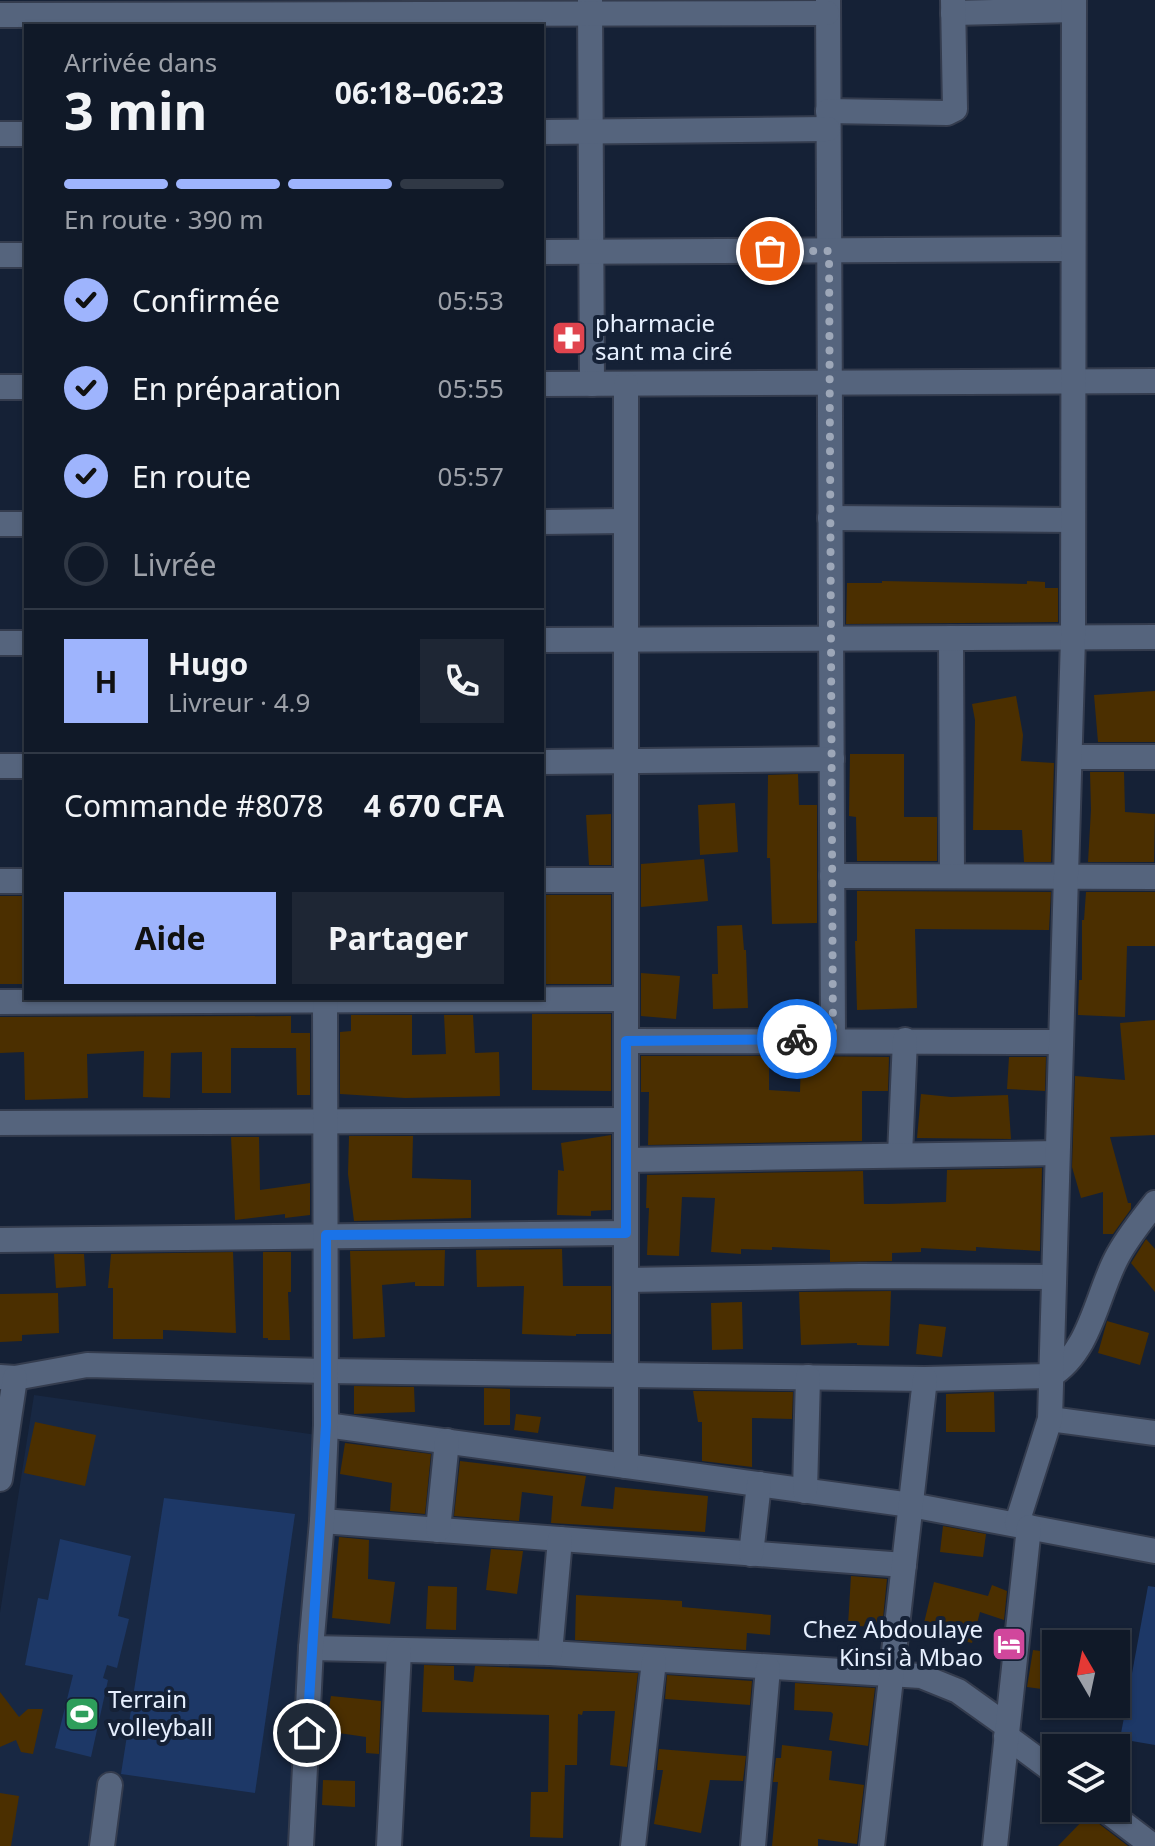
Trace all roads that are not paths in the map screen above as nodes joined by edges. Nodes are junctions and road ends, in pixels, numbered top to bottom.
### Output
1 (1074, 5) edge
2 (828, 6) edge
3 (256, 7) edge
4 (590, 7) edge
5 (953, 7) edge
6 (382, 13) edge
7 (145, 14) edge
8 (0, 15) edge
9 (828, 120) junction
10 (544, 132) edge
11 (591, 132) junction
12 (0, 134) edge
13 (24, 134) edge
14 (1073, 249) junction
15 (829, 251) junction
16 (544, 252) edge
17 (591, 252) junction
18 (0, 255) edge
19 (24, 255) edge
20 (1073, 381) junction
21 (1155, 381) edge
22 (830, 383) junction
23 (544, 384) edge
24 (592, 384) junction
25 (626, 384) junction
26 (0, 387) edge
27 (24, 387) edge
28 (830, 518) junction
29 (1073, 520) junction
30 (626, 521) junction
31 (544, 522) edge
32 (0, 524) edge
33 (24, 524) edge
34 (1155, 637) edge
35 (951, 638) junction
36 (1073, 638) junction
37 (831, 639) junction
38 (544, 640) edge
39 (626, 640) junction
40 (0, 643) edge
41 (24, 643) edge
42 (1070, 757) junction
43 (1155, 757) edge
44 (832, 759) junction
45 (626, 761) junction
46 (544, 762) edge
47 (0, 766) edge
48 (24, 766) edge
49 (832, 876) junction
50 (952, 876) junction
51 (1066, 876) junction
52 (1155, 877) edge
53 (544, 880) edge
54 (626, 880) junction
55 (0, 881) edge
56 (24, 881) edge
57 (544, 999) edge
58 (626, 999) junction
59 (217, 1000) edge
60 (326, 1000) edge
61 (0, 1002) edge
62 (833, 1039) junction
63 (905, 1040) junction
64 (626, 1041) junction
65 (1061, 1042) junction
66 (626, 1120) junction
67 (326, 1122) junction
68 (0, 1123) edge
69 (1057, 1153) junction
70 (900, 1155) junction
71 (626, 1160) junction
72 (1155, 1203) edge
73 (626, 1233) junction
74 (326, 1235) junction
75 (0, 1240) edge
76 (1053, 1277) junction
77 (626, 1280) junction
78 (326, 1371) junction
79 (626, 1376) junction
80 (1050, 1376) junction
81 (808, 1377) junction
82 (8, 1378) edge
83 (925, 1379) junction
84 (1050, 1419) junction
85 (326, 1425) junction
86 (1155, 1433) edge
87 (447, 1441) junction
88 (626, 1466) junction
89 (0, 1479) edge
90 (759, 1484) junction
91 (805, 1491) junction
92 (911, 1505) junction
93 (322, 1521) junction
94 (1023, 1525) junction
95 (438, 1530) junction
96 (560, 1539) junction
97 (1155, 1551) edge
98 (751, 1554) junction
99 (904, 1565) junction
100 (311, 1648) junction
101 (399, 1651) junction
102 (550, 1653) junction
103 (654, 1661) junction
104 (768, 1668) junction
105 (891, 1674) junction
106 (1007, 1731) junction
107 (1042, 1761) edge
108 (110, 1785) dead end
109 (1121, 1822) edge
110 (102, 1846) edge
111 (301, 1846) edge
112 (389, 1846) edge
113 (633, 1846) edge
114 (753, 1846) edge
115 (872, 1846) edge
116 (995, 1846) edge
117 (1153, 1846) edge

1 - 5 street
1 - 14 street
2 - 4 street
2 - 9 street
3 - 6 street
3 - 7 street
4 - 6 street
4 - 11 street
5 - 9 street
7 - 8 street
9 - 11 street
9 - 15 street
10 - 11 street
11 - 17 street
12 - 13 street
14 - 15 street
14 - 20 street
15 - 17 street
15 - 22 street
16 - 17 street
17 - 24 street
18 - 19 street
20 - 21 street
20 - 22 street
20 - 29 street
22 - 25 street
22 - 28 street
23 - 24 street
24 - 25 street
25 - 30 street
26 - 27 street
28 - 29 street
28 - 37 street
29 - 36 street
30 - 31 street
30 - 39 street
32 - 33 street
34 - 36 street
35 - 36 street
35 - 37 street
35 - 50 street
36 - 42 street
37 - 39 street
37 - 44 street
38 - 39 street
39 - 45 street
40 - 41 street
42 - 43 street
42 - 51 street
44 - 45 street
44 - 49 street
45 - 46 street
45 - 54 street
47 - 48 street
49 - 50 street
49 - 62 street
50 - 51 street
51 - 52 street
51 - 65 street
53 - 54 street
54 - 58 street
55 - 56 street
57 - 58 street
58 - 64 street
59 - 61 street
60 - 67 street
62 - 63 street
62 - 64 street
63 - 65 street
63 - 70 street
64 - 66 street
65 - 69 street
66 - 67 street
66 - 71 street
67 - 68 street
67 - 74 street
69 - 70 street
69 - 76 street
70 - 71 street
71 - 73 street
72 - 80 street
73 - 74 street
73 - 77 street
74 - 75 street
74 - 78 street
76 - 77 street
76 - 80 street
77 - 79 street
78 - 79 street
78 - 82 street
78 - 85 street
79 - 81 street
79 - 88 street
80 - 83 street
80 - 84 street
81 - 83 street
81 - 91 street
82 - 89 street
83 - 92 street
84 - 86 street
84 - 94 street
85 - 87 street
85 - 93 street
87 - 88 street
87 - 95 street
88 - 90 street
90 - 91 street
90 - 98 street
91 - 92 street
92 - 94 street
92 - 99 street
93 - 95 street
93 - 100 street
94 - 97 street
94 - 106 street
95 - 96 street
96 - 98 street
96 - 102 street
98 - 99 street
99 - 105 street
100 - 101 street
100 - 111 street
101 - 102 street
101 - 112 street
102 - 103 street
103 - 104 street
103 - 113 street
104 - 105 street
104 - 114 street
105 - 106 street
105 - 115 street
106 - 107 street
106 - 116 street
108 - 110 street
109 - 117 street

